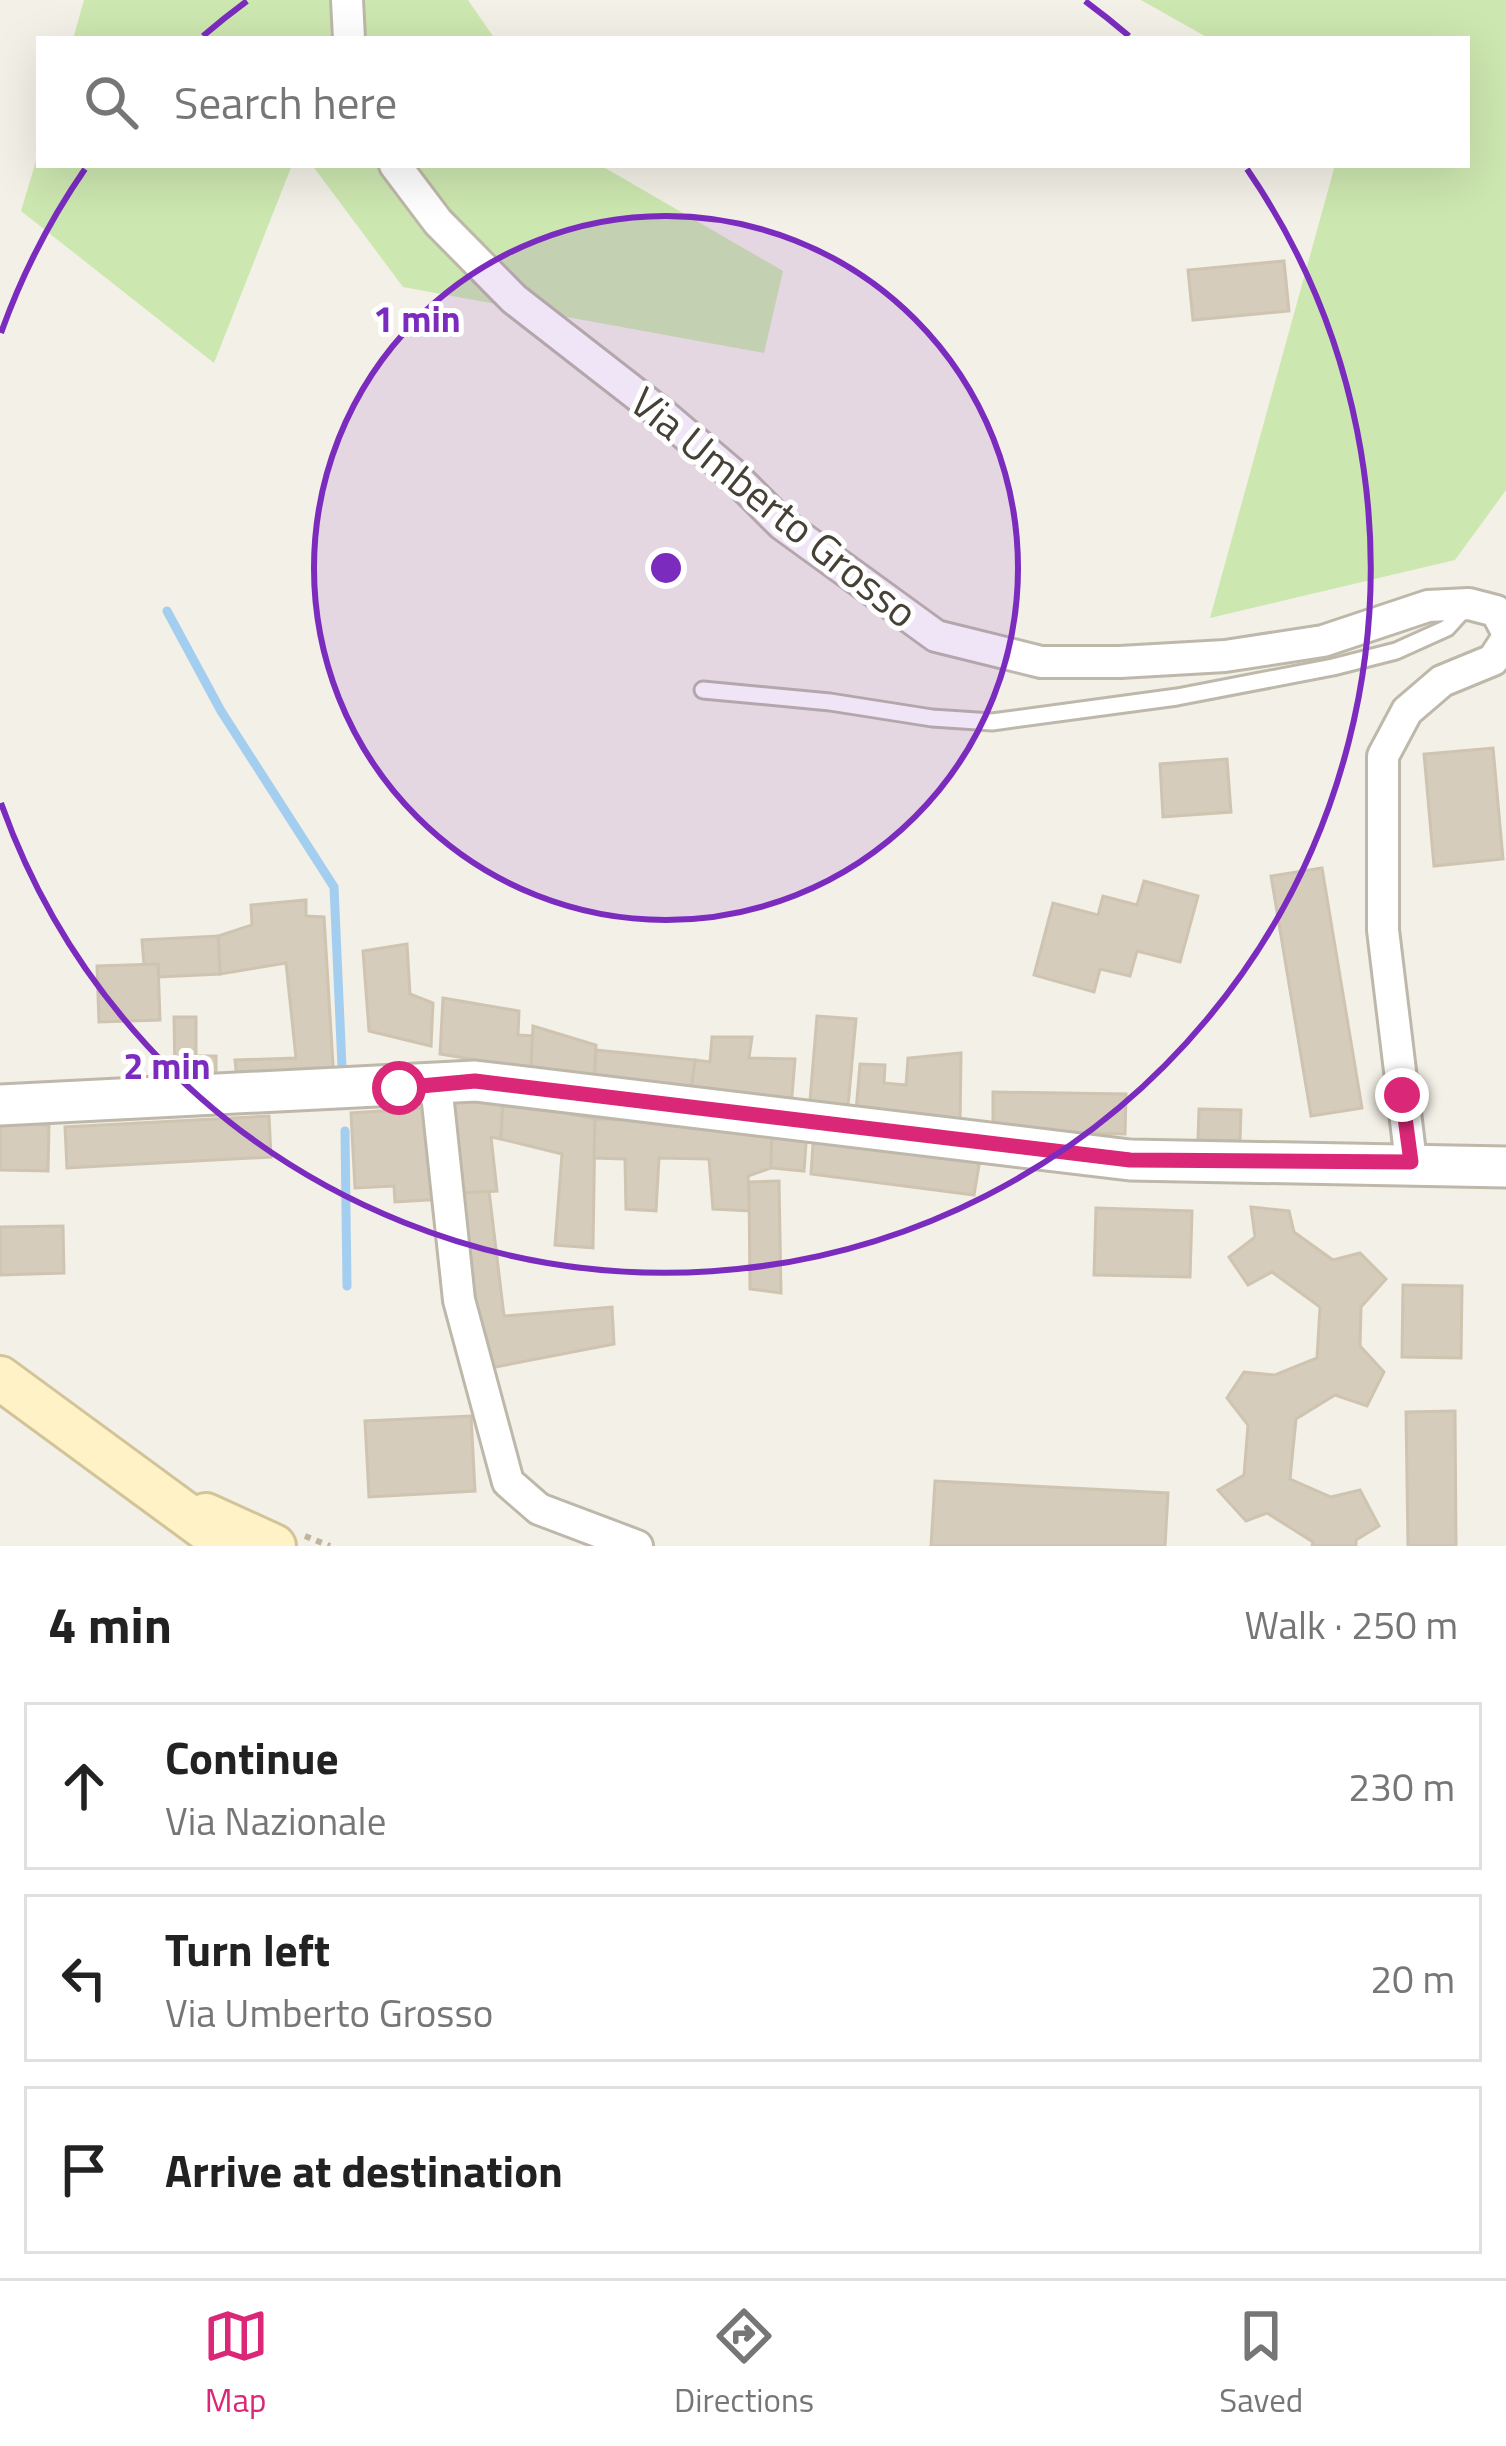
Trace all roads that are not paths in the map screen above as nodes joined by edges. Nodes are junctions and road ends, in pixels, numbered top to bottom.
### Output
1 (346, 0) edge
2 (349, 36) edge
3 (397, 168) edge
4 (1468, 604) junction
5 (1506, 630) edge
6 (1506, 640) edge
7 (703, 690) dead end
8 (436, 1084) junction
9 (0, 1105) edge
10 (1411, 1162) junction
11 (1506, 1167) edge
12 (0, 1378) edge
13 (161, 1494) junction
14 (224, 1544) edge
15 (274, 1546) edge
16 (637, 1546) edge

1 - 2 street
3 - 4 street, Via Umberto Grosso
4 - 5 street
4 - 7 lane
6 - 10 street
8 - 9 street
8 - 10 street
8 - 16 street
10 - 11 street
12 - 13 main road
13 - 14 main road
13 - 15 main road

